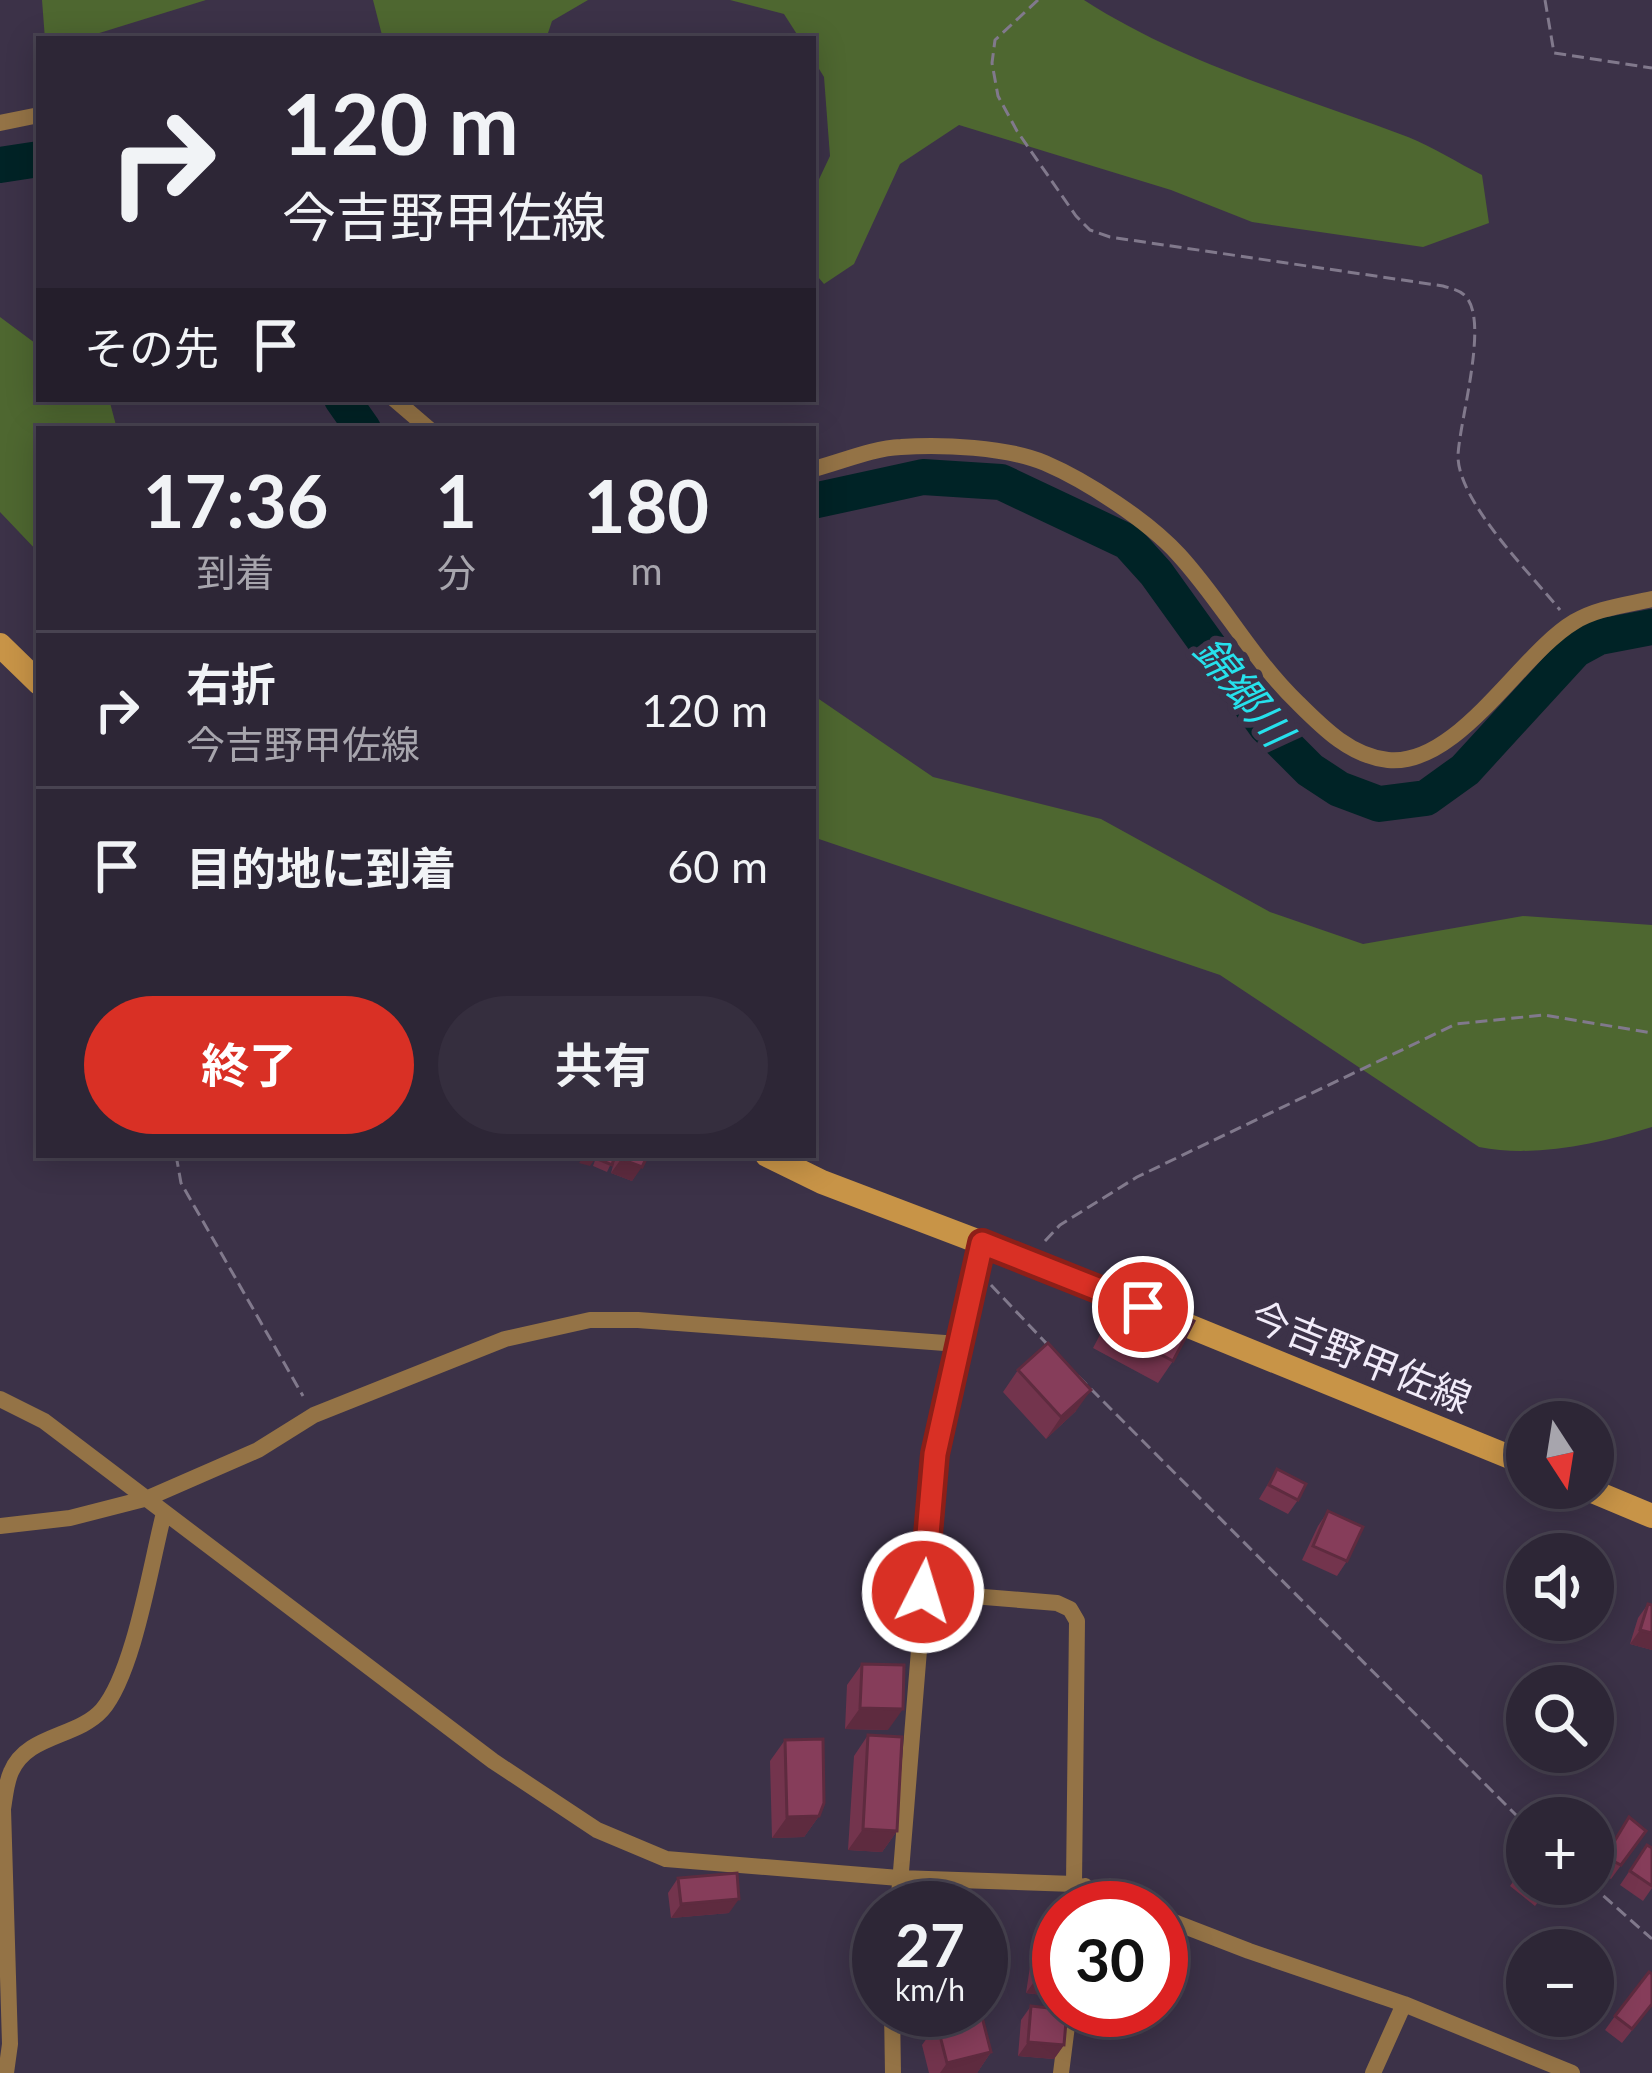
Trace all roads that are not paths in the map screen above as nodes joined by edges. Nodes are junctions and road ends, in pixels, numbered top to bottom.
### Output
1 (36, 116) edge
2 (0, 123) edge
3 (398, 402) edge
4 (426, 426) edge
5 (816, 469) edge
6 (1652, 599) edge
7 (0, 645) edge
8 (36, 680) edge
9 (773, 1158) edge
10 (982, 1243) junction
11 (958, 1344) junction
12 (0, 1399) edge
13 (1506, 1455) edge
14 (148, 1498) junction
15 (1614, 1500) edge
16 (164, 1513) junction
17 (1652, 1516) edge
18 (0, 1526) edge
19 (923, 1592) junction
20 (899, 1878) junction
21 (899, 1881) edge
22 (1079, 1881) edge
23 (1032, 1883) edge
24 (1188, 1927) edge
25 (1404, 2004) junction
26 (892, 2037) edge
27 (1066, 2037) edge
28 (6, 2073) edge
29 (893, 2073) edge
30 (1061, 2073) edge
31 (1373, 2073) edge
32 (1572, 2073) edge

1 - 2 street
3 - 4 street
5 - 6 street
7 - 8 main road
9 - 10 main road, 今吉野甲佐線
10 - 11 street
10 - 13 main road, 今吉野甲佐線
11 - 14 street
11 - 19 street
12 - 14 street
14 - 16 street
14 - 18 street
15 - 17 main road
16 - 20 street
16 - 28 street
19 - 20 street
19 - 22 street
20 - 21 street
20 - 23 street
24 - 25 street
25 - 31 street
25 - 32 street
26 - 29 street
27 - 30 street

